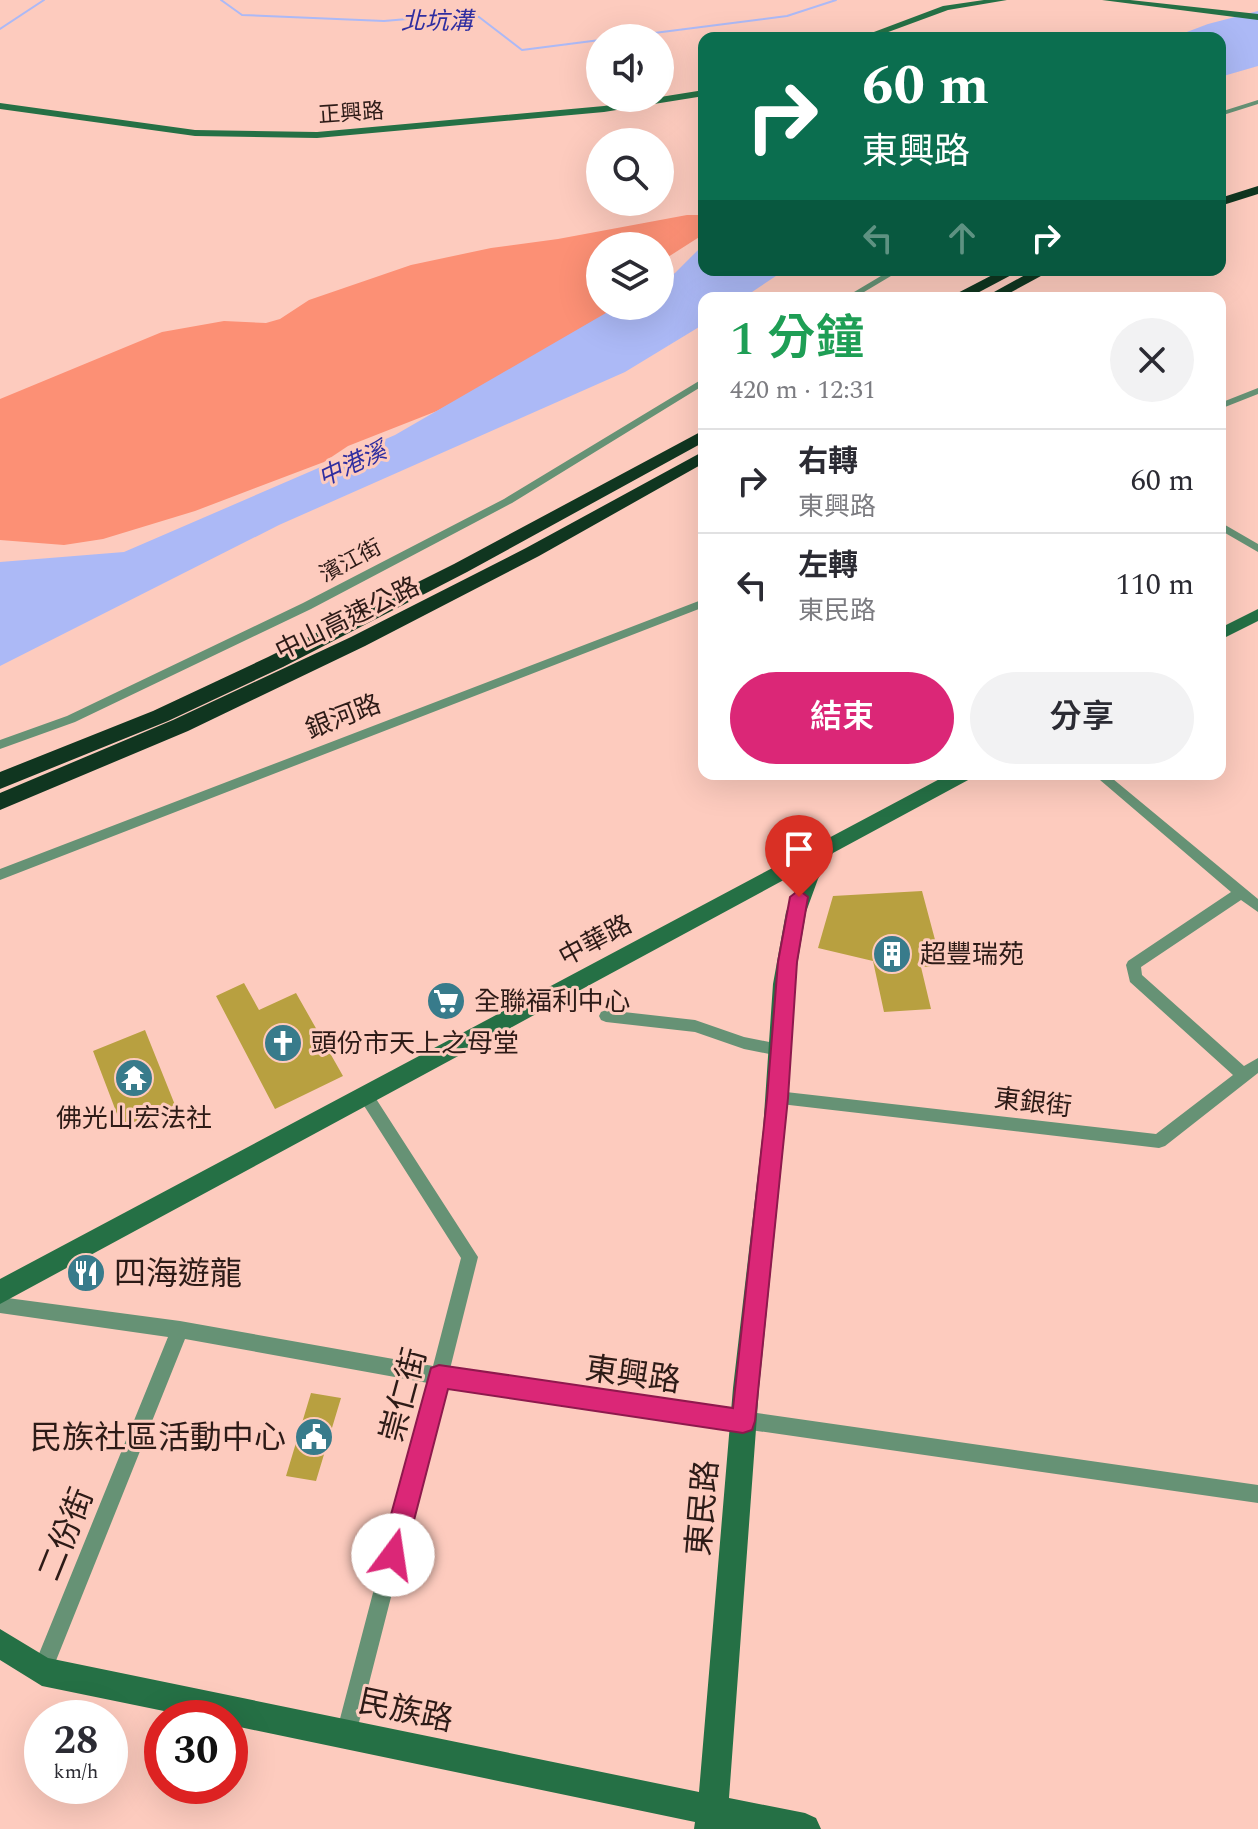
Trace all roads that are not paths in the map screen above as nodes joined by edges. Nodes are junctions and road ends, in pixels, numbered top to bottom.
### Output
1 (967, 0) edge
2 (1003, 0) edge
3 (1106, 0) edge
4 (1140, 0) edge
5 (986, 1) edge
6 (1258, 15) edge
7 (868, 32) edge
8 (871, 32) edge
9 (698, 91) edge
10 (698, 91) edge
11 (674, 94) edge
12 (1258, 102) edge
13 (0, 104) edge
14 (586, 104) edge
15 (1226, 112) edge
16 (1258, 179) edge
17 (1226, 189) edge
18 (1258, 190) edge
19 (1226, 200) edge
20 (886, 276) edge
21 (1002, 276) edge
22 (1033, 276) edge
23 (858, 292) edge
24 (968, 292) edge
25 (1000, 292) edge
26 (698, 385) edge
27 (1258, 391) edge
28 (1226, 404) edge
29 (698, 438) edge
30 (698, 459) edge
31 (1226, 529) edge
32 (1258, 549) edge
33 (698, 605) edge
34 (1258, 614) edge
35 (1226, 632) edge
36 (0, 745) edge
37 (953, 780) edge
38 (1106, 780) edge
39 (0, 781) edge
40 (0, 802) edge
41 (828, 845) junction
42 (0, 875) edge
43 (1241, 893) junction
44 (1258, 907) edge
45 (606, 1016) dead end
46 (779, 1050) junction
47 (1258, 1064) edge
48 (1244, 1075) junction
49 (366, 1096) junction
50 (777, 1098) junction
51 (0, 1292) edge
52 (0, 1305) edge
53 (180, 1330) junction
54 (439, 1376) junction
55 (743, 1421) junction
56 (1258, 1494) edge
57 (0, 1643) edge
58 (42, 1671) junction
59 (346, 1734) junction
60 (711, 1820) edge
61 (805, 1829) edge

1 - 7 main road
2 - 5 main road
3 - 6 main road
4 - 6 main road
5 - 8 main road
9 - 11 main road, 正興路
10 - 13 main road, 正興路
12 - 15 street
13 - 14 main road, 正興路
16 - 17 highway
18 - 19 highway
20 - 23 street
21 - 24 highway
22 - 25 highway
26 - 36 street, 濱江街
27 - 28 street
29 - 39 highway, 中山高速公路
30 - 40 highway, 中山高速公路
31 - 32 street
33 - 42 street, 銀河路
34 - 35 main road
37 - 41 main road, 中華路
38 - 43 street
41 - 46 main road, 東民路
41 - 49 main road, 中華路
43 - 44 street
43 - 48 street
45 - 46 street
46 - 50 main road, 東民路
47 - 48 street, 東銀街
48 - 50 street, 東銀街
49 - 51 main road, 中華路
49 - 54 street, 崇仁街
50 - 55 main road, 東民路
52 - 53 street, 東興路
53 - 54 street, 東興路
53 - 58 street, 二份街
54 - 55 street, 東興路
54 - 59 street, 崇仁街
55 - 56 street, 東興路
55 - 60 main road, 東民路
57 - 58 main road, 民族路
58 - 59 main road, 民族路
59 - 60 main road, 民族路
60 - 61 main road, 民族路

